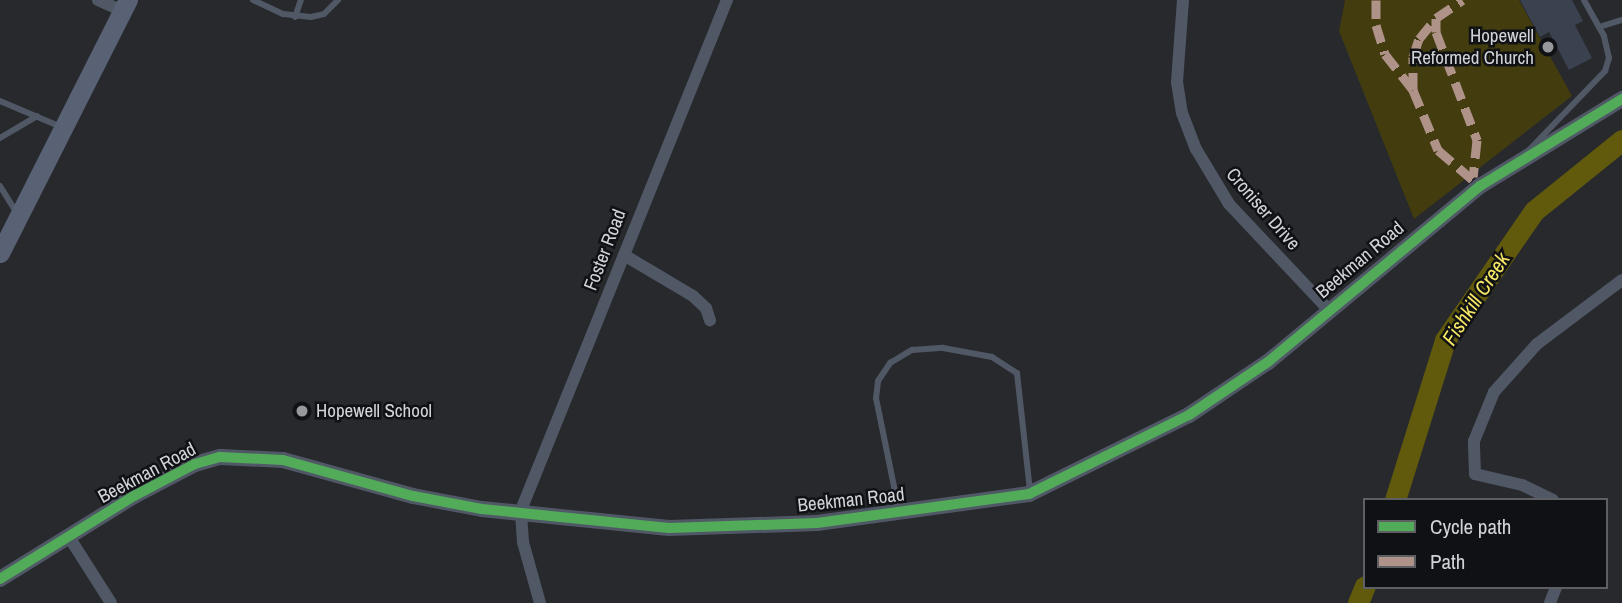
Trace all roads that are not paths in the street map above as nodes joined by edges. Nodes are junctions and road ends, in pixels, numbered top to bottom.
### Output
1 (98, 0) edge
2 (253, 0) edge
3 (301, 0) edge
4 (338, 0) edge
5 (727, 0) edge
6 (1183, 0) edge
7 (1584, 0) edge
8 (126, 5) edge
9 (295, 17) junction
10 (1622, 20) edge
11 (1599, 27) junction
12 (1622, 99) edge
13 (0, 101) edge
14 (37, 116) junction
15 (64, 128) junction
16 (0, 138) edge
17 (1520, 163) junction
18 (0, 186) edge
19 (19, 217) junction
20 (0, 253) edge
21 (624, 255) junction
22 (1622, 280) edge
23 (1328, 309) junction
24 (710, 320) dead end
25 (1031, 493) junction
26 (1549, 498) edge
27 (900, 513) junction
28 (521, 515) junction
29 (69, 537) junction
30 (0, 579) edge
31 (111, 603) edge
32 (540, 603) edge

1 - 8 street
2 - 9 lane
3 - 9 lane
4 - 9 lane
5 - 21 street, Foster Road
6 - 23 street, Croniser Drive
7 - 11 lane
8 - 15 main road
10 - 11 lane
11 - 17 lane
12 - 17 street, Beekman Road
13 - 14 lane
14 - 15 lane
14 - 16 lane
15 - 19 main road
17 - 23 street, Beekman Road
18 - 19 lane
19 - 20 main road
21 - 24 street
21 - 28 street, Foster Road
22 - 26 street
23 - 25 street, Beekman Road
25 - 27 street, Beekman Road
25 - 27 lane
27 - 28 street, Beekman Road
28 - 29 street, Beekman Road
28 - 32 street
29 - 30 street, Beekman Road
29 - 31 street

